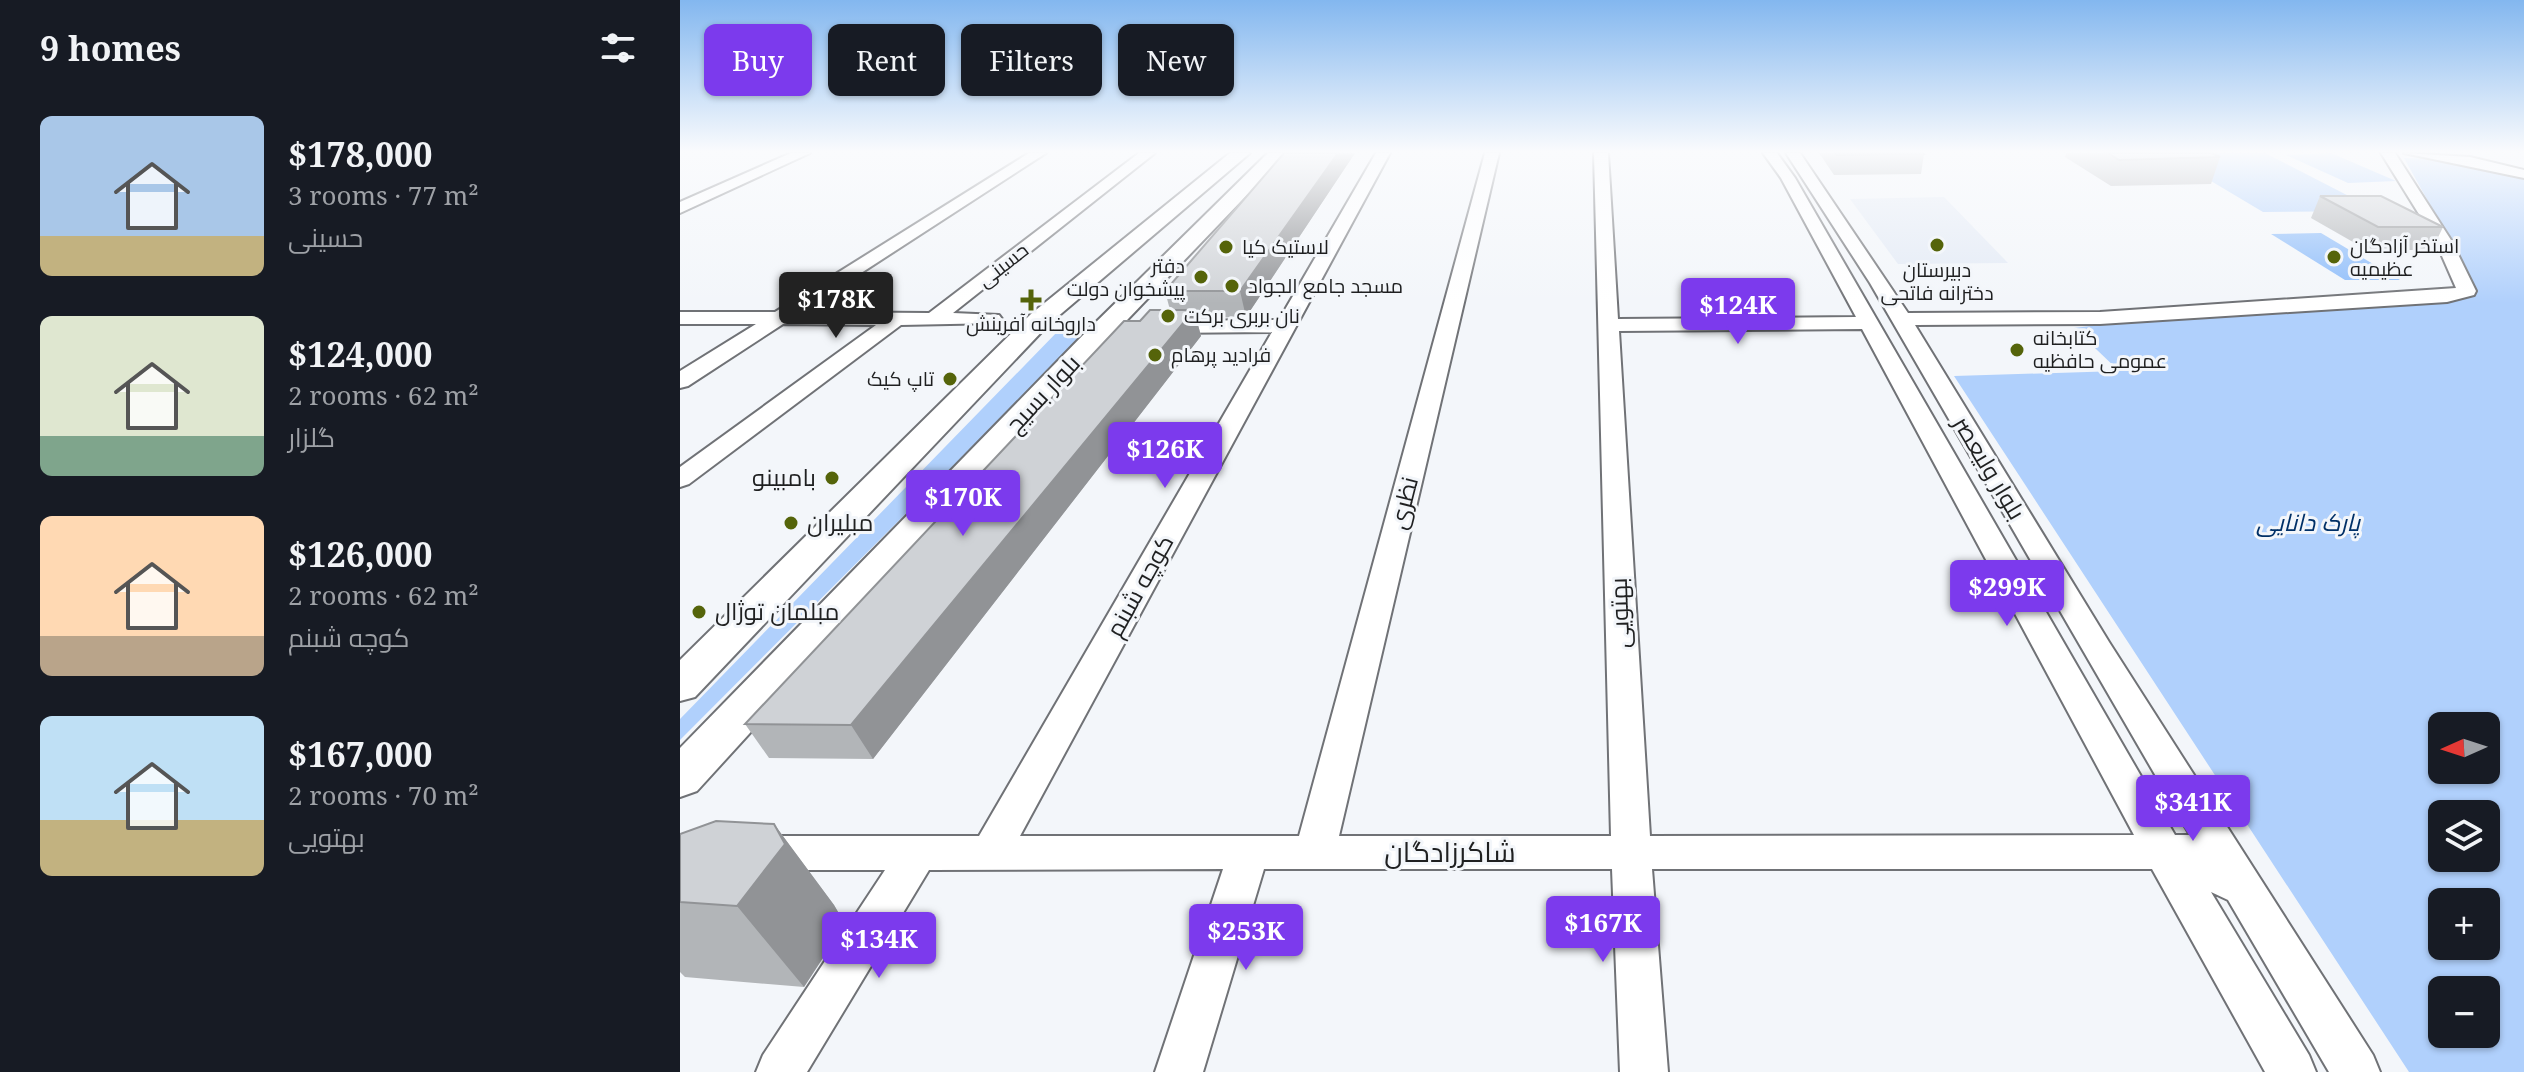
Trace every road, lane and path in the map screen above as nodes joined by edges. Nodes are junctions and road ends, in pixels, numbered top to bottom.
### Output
1 (960, 203) edge
2 (1083, 203) edge
3 (1180, 203) edge
4 (1230, 203) edge
5 (1355, 203) edge
6 (1479, 203) edge
7 (1603, 203) edge
8 (1814, 203) edge
9 (1815, 203) edge
10 (2420, 203) edge
11 (1817, 207) junction
12 (1151, 284) junction
13 (1079, 286) junction
14 (680, 318) edge
15 (779, 318) junction
16 (896, 319) junction
17 (933, 319) junction
18 (992, 319) dead end
19 (1899, 319) junction
20 (1869, 323) junction
21 (1608, 325) junction
22 (1286, 326) junction
23 (1142, 327) edge
24 (1096, 337) junction
25 (1020, 339) junction
26 (680, 381) edge
27 (680, 479) edge
28 (680, 686) edge
29 (680, 778) edge
30 (2198, 816) junction
31 (2155, 837) junction
32 (919, 851) junction
33 (991, 851) junction
34 (1249, 852) junction
35 (1315, 852) junction
36 (2220, 852) junction
37 (680, 853) edge
38 (1631, 853) junction
39 (2242, 887) junction
40 (2190, 894) junction
41 (780, 1072) edge
42 (1179, 1072) edge
43 (1644, 1072) edge
44 (2292, 1072) edge
45 (2356, 1072) edge

1 - 15 street
2 - 17 street, حسینی
3 - 13 main road
4 - 12 main road, بلوار بسیج
5 - 22 street, کوچه شبنم
6 - 35 street, نظری
7 - 21 street, بهتویی
8 - 11 street, بلوار ولیعصر
9 - 11 street, بلوار ولیعصر
10 - 19 street
11 - 19 street, بلوار ولیعصر
11 - 20 street, بلوار ولیعصر
12 - 13 main road
12 - 24 main road, بلوار بسیج
13 - 25 main road
14 - 15 street
15 - 16 street
15 - 26 street
16 - 17 street
16 - 27 street
17 - 18 street
19 - 30 street, بلوار ولیعصر
20 - 21 street
20 - 31 street, بلوار ولیعصر
21 - 38 street, بهتویی
22 - 23 street
22 - 33 street, کوچه شبنم
24 - 25 main road
24 - 29 main road, بلوار بسیج
25 - 28 main road
30 - 31 street
30 - 36 street, بلوار ولیعصر
31 - 36 street, شاکرزادگان
31 - 38 street, شاکرزادگان
31 - 40 street, بلوار ولیعصر
32 - 33 street, شاکرزادگان
32 - 37 street, شاکرزادگان
32 - 41 street
33 - 34 street, شاکرزادگان
34 - 35 street, شاکرزادگان
34 - 42 street
35 - 38 street, شاکرزادگان
36 - 39 street, بلوار ولیعصر
38 - 43 street, بهتویی
39 - 40 street
39 - 45 street, بلوار ولیعصر
40 - 44 street, بلوار ولیعصر

